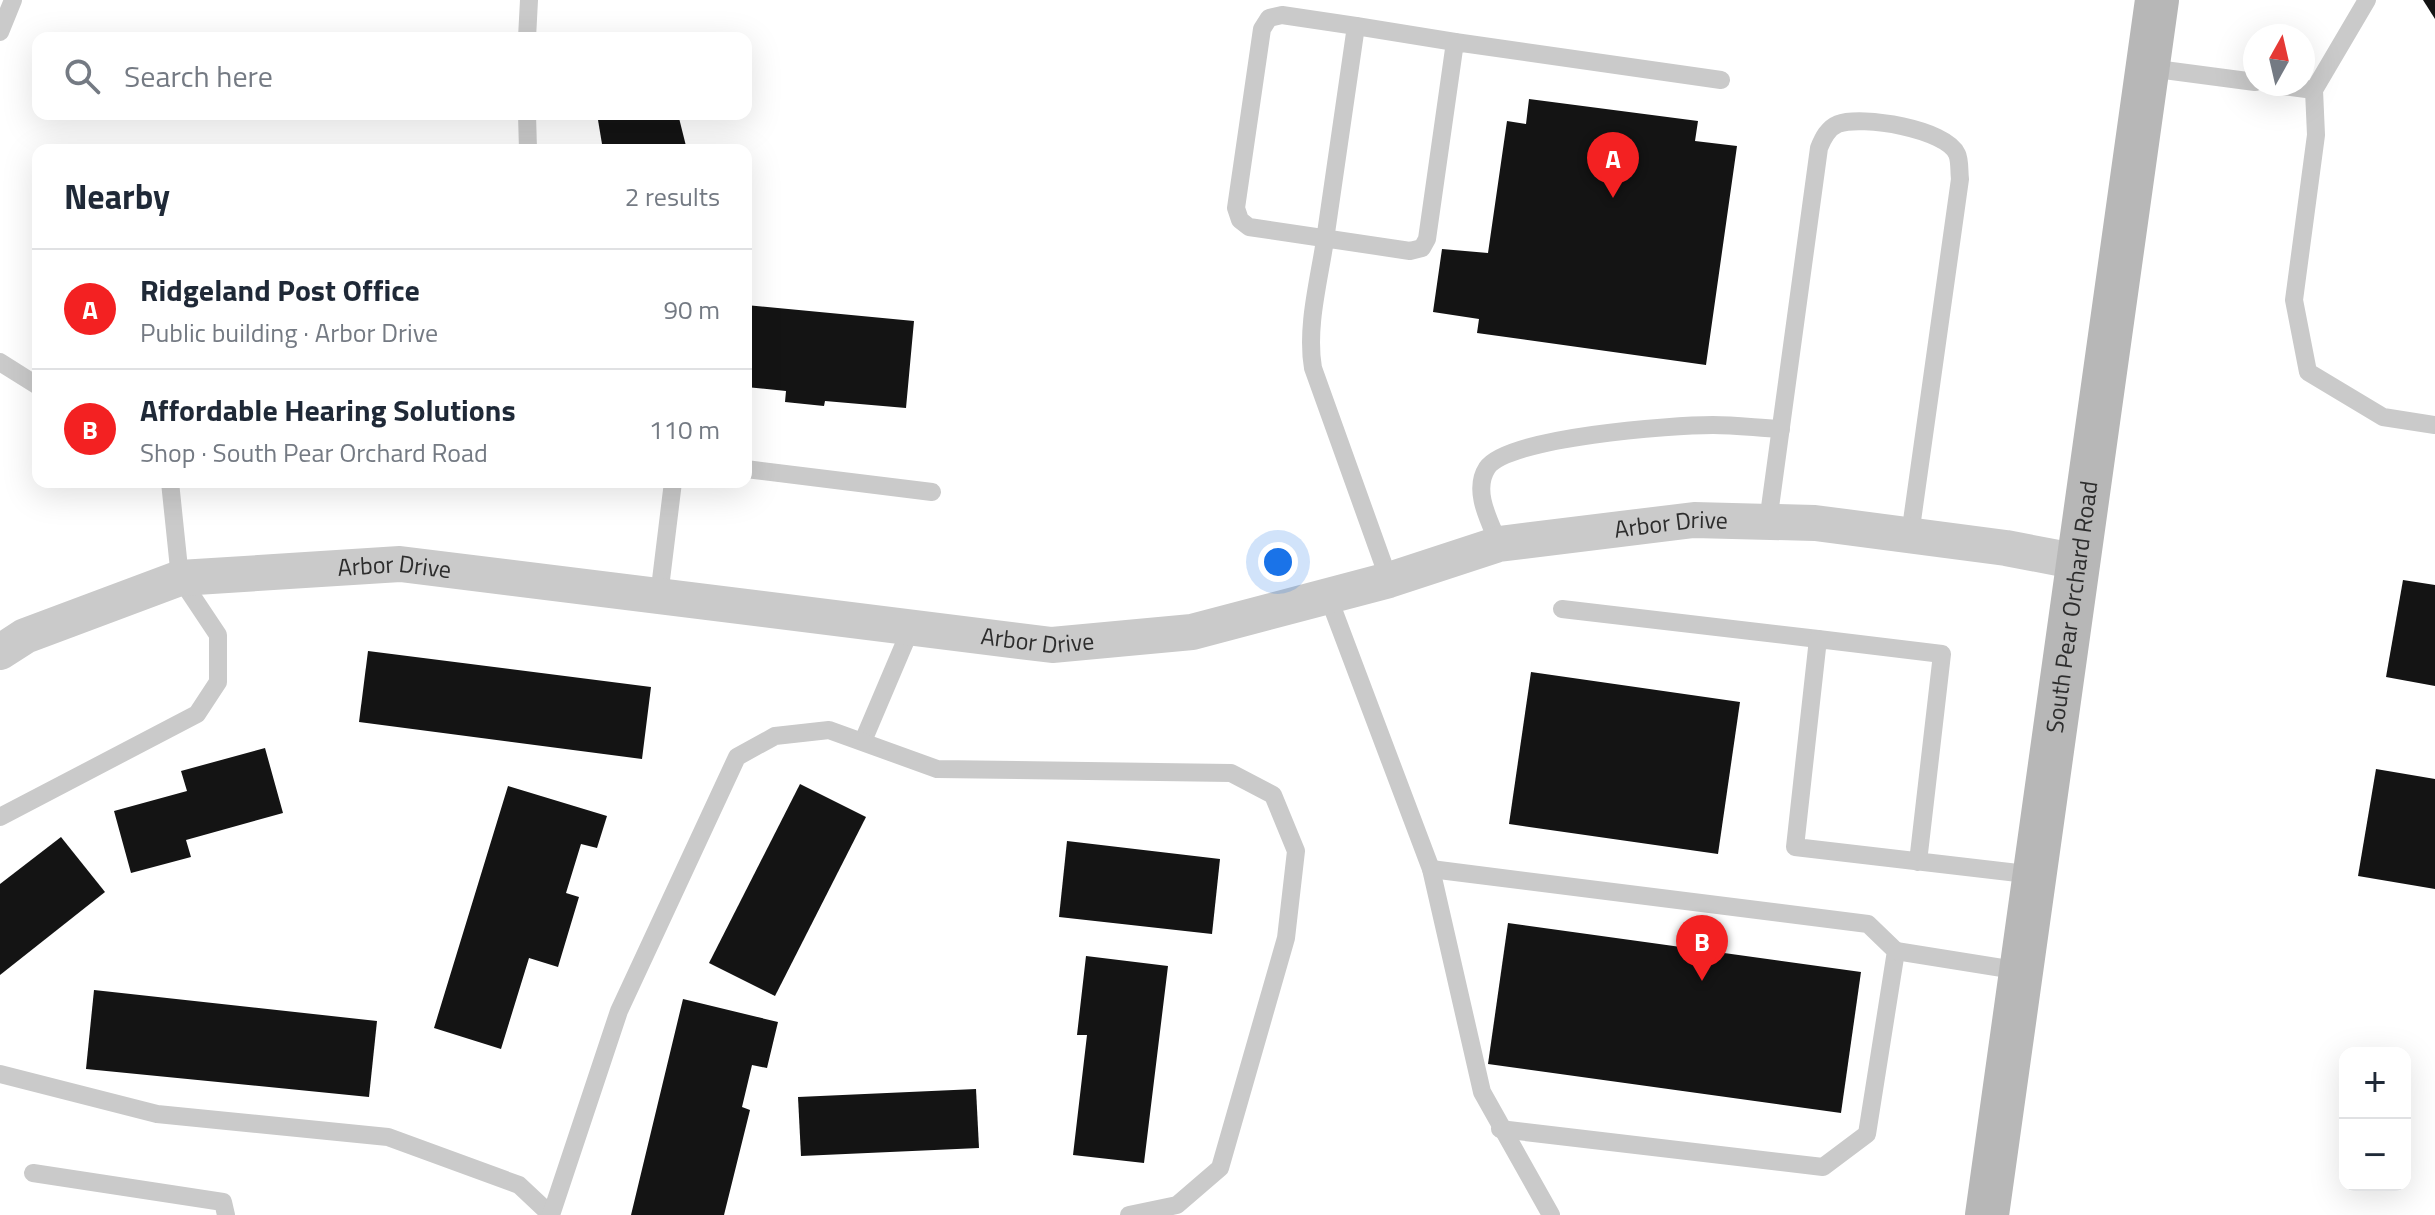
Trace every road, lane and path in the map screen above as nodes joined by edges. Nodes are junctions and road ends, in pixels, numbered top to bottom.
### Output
1 (13, 0) edge
2 (529, 0) edge
3 (2157, 0) edge
4 (2367, 0) edge
5 (1356, 26) junction
6 (0, 32) edge
7 (527, 32) edge
8 (1455, 42) junction
9 (2149, 68) junction
10 (1721, 80) dead end
11 (2243, 80) edge
12 (2315, 88) edge
13 (2314, 96) edge
14 (527, 120) edge
15 (528, 144) edge
16 (1325, 238) junction
17 (0, 362) edge
18 (32, 382) edge
19 (2435, 425) edge
20 (1781, 429) junction
21 (752, 470) edge
22 (171, 488) edge
23 (672, 488) edge
24 (932, 492) dead end
25 (1768, 522) junction
26 (1910, 535) junction
27 (1499, 544) junction
28 (2079, 562) junction
29 (180, 578) junction
30 (1389, 580) junction
31 (659, 596) junction
32 (1328, 596) junction
33 (1562, 609) dead end
34 (911, 628) junction
35 (1818, 639) junction
36 (0, 652) edge
37 (863, 741) junction
38 (0, 817) edge
39 (1918, 862) junction
40 (1431, 869) junction
41 (2035, 875) junction
42 (1896, 951) junction
43 (2021, 971) junction
44 (0, 1074) edge
45 (1500, 1129) junction
46 (33, 1173) dead end
47 (226, 1215) edge
48 (1129, 1215) edge
49 (1551, 1215) edge
50 (1987, 1215) edge

1 - 6 lane
2 - 7 lane
3 - 9 street, South Pear Orchard Road
4 - 12 lane
5 - 8 lane
5 - 16 lane
5 - 16 lane
8 - 10 lane
8 - 16 lane
9 - 11 lane
9 - 28 street, South Pear Orchard Road
13 - 19 lane
14 - 15 lane
16 - 30 lane
17 - 18 lane
20 - 25 lane
20 - 26 lane
20 - 27 lane
21 - 24 lane
22 - 29 lane
23 - 31 lane
25 - 26 street, Arbor Drive
25 - 27 street, Arbor Drive
26 - 28 street, Arbor Drive
27 - 30 street, Arbor Drive
28 - 41 street, South Pear Orchard Road
29 - 31 street, Arbor Drive
29 - 36 street, Arbor Drive
29 - 38 lane
30 - 32 street, Arbor Drive
31 - 34 street, Arbor Drive
32 - 34 street, Arbor Drive
32 - 40 lane
33 - 35 lane
34 - 37 lane
35 - 39 lane
35 - 39 lane
37 - 44 lane
37 - 48 lane
39 - 41 lane
40 - 42 lane
40 - 45 lane
41 - 43 street, South Pear Orchard Road
42 - 43 lane
42 - 45 lane
43 - 50 street, South Pear Orchard Road
45 - 49 lane
46 - 47 lane

